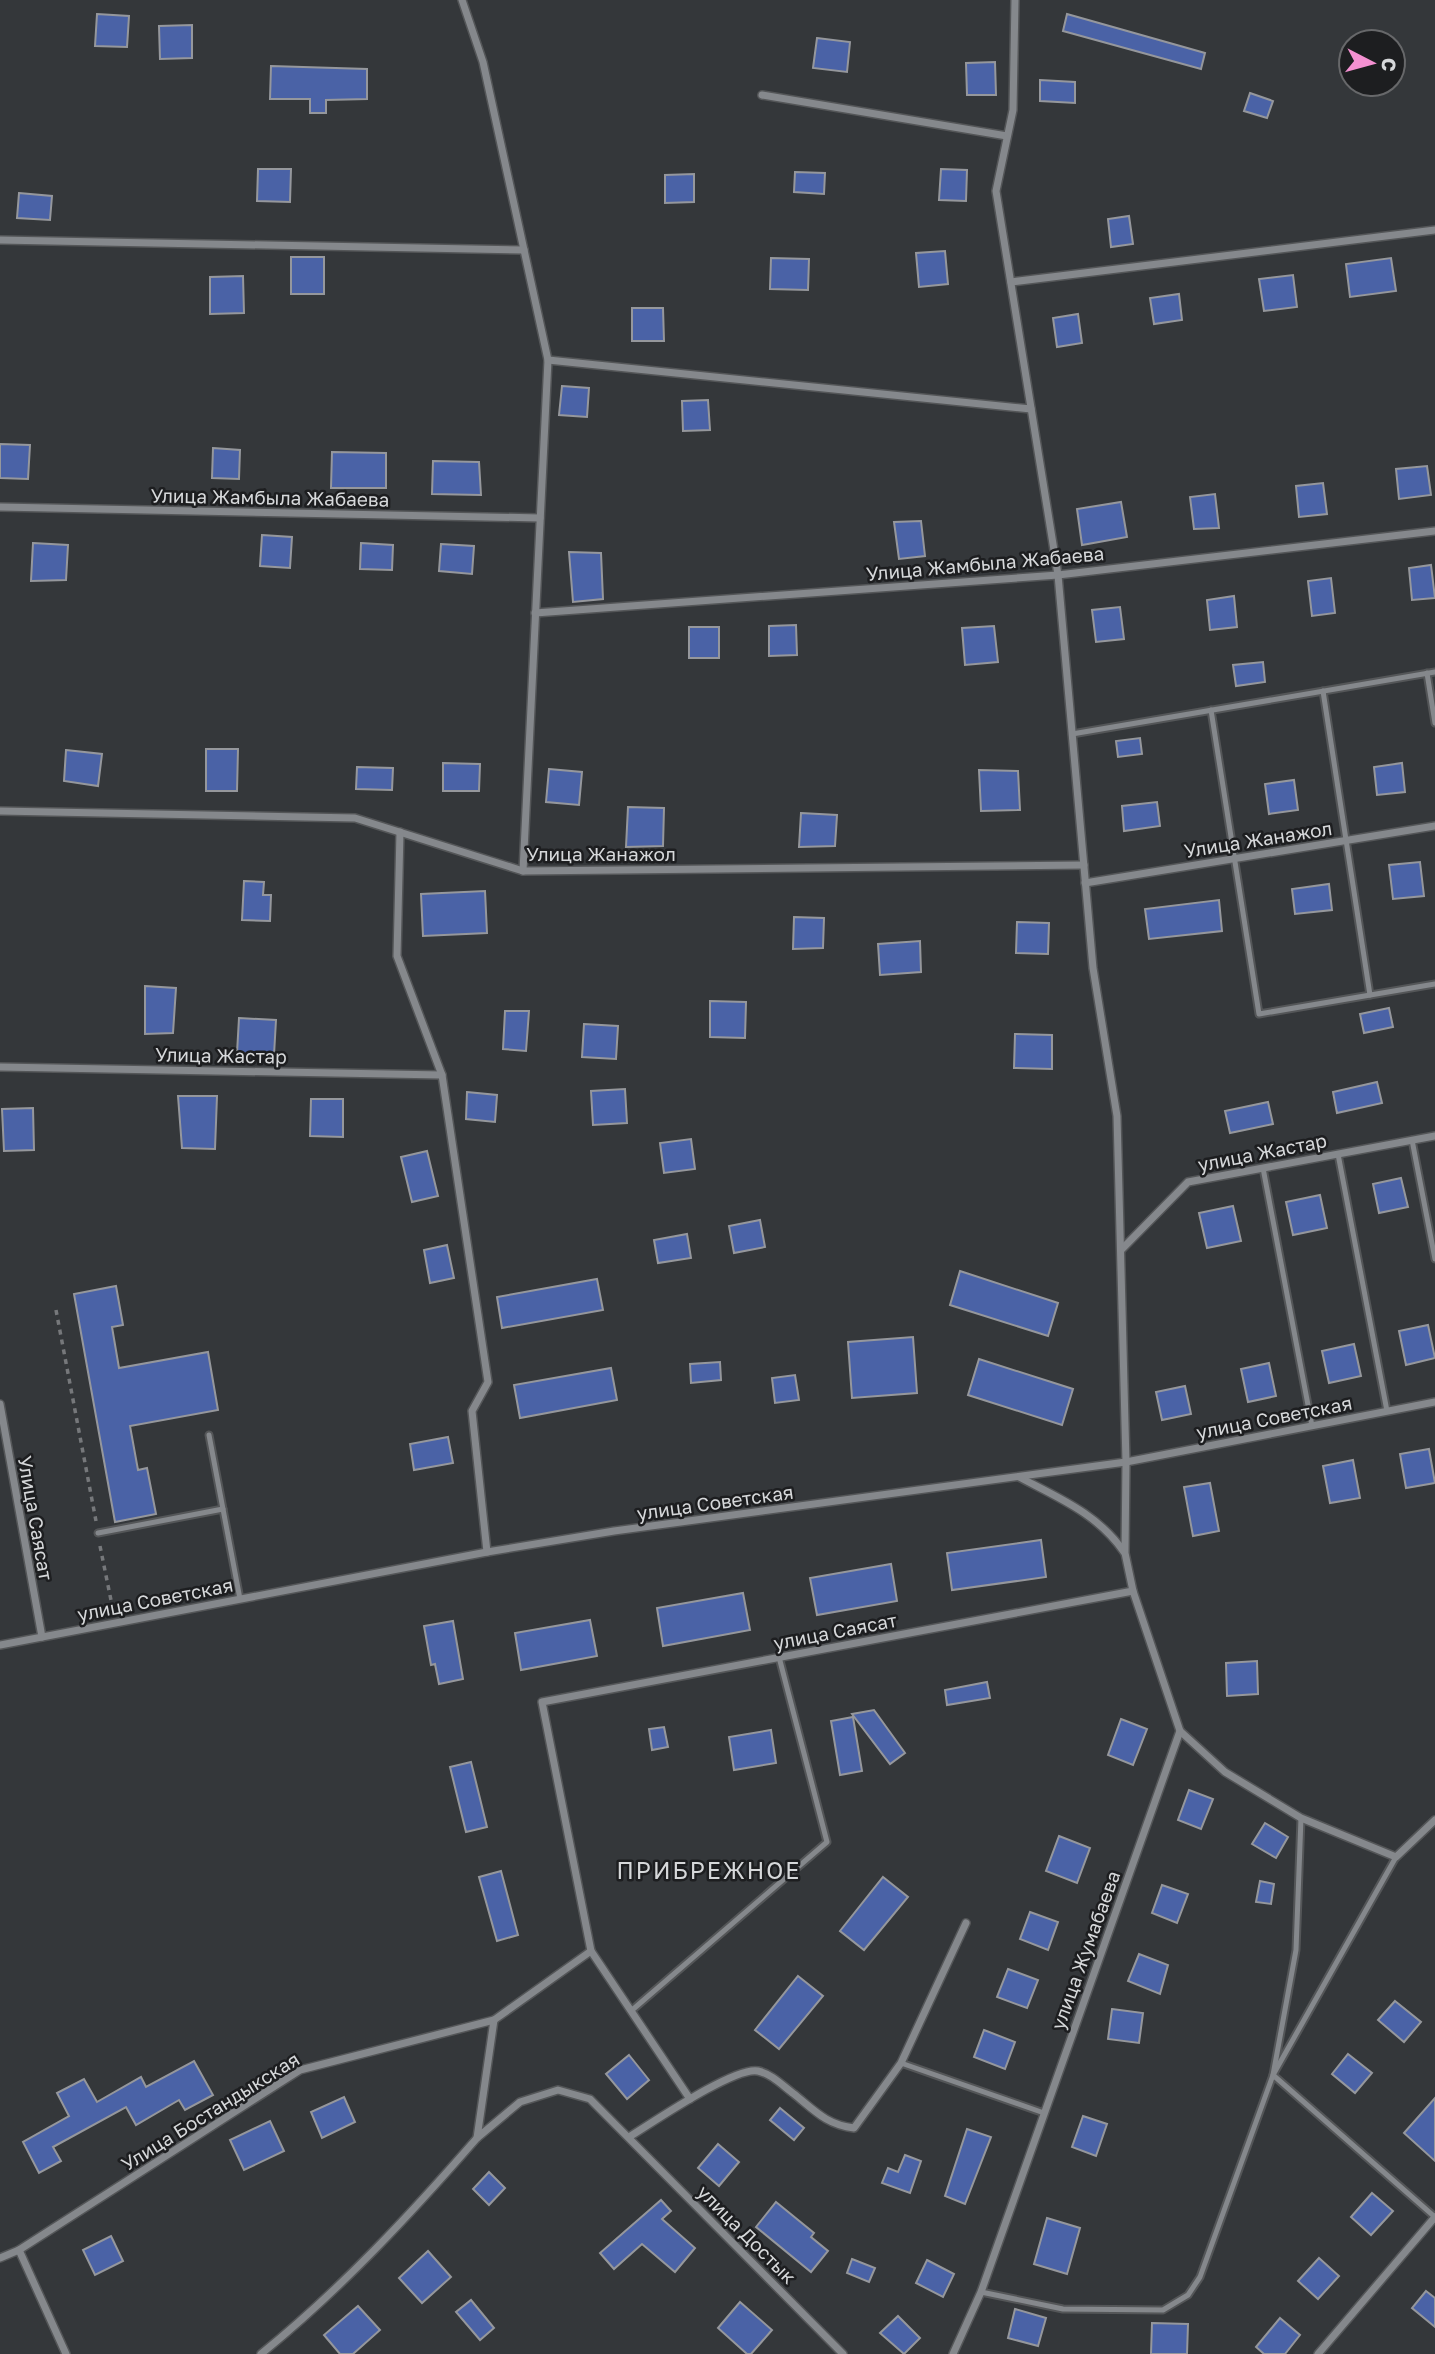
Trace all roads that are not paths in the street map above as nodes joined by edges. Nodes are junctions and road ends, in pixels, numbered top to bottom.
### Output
1 (463, 0) edge
2 (1015, 0) edge
3 (762, 95) dead end
4 (1007, 136) junction
5 (1435, 230) edge
6 (0, 240) edge
7 (524, 250) junction
8 (1011, 282) junction
9 (548, 360) junction
10 (1031, 409) junction
11 (0, 507) edge
12 (540, 518) junction
13 (1435, 531) edge
14 (1058, 575) junction
15 (535, 613) junction
16 (1435, 672) edge
17 (1427, 673) junction
18 (1323, 691) junction
19 (1212, 710) junction
20 (1435, 723) edge
21 (1072, 734) junction
22 (0, 811) edge
23 (1435, 825) edge
24 (400, 832) junction
25 (1346, 840) junction
26 (1235, 859) junction
27 (1084, 866) junction
28 (523, 871) junction
29 (1085, 883) junction
30 (1435, 984) edge
31 (1370, 995) junction
32 (0, 1066) edge
33 (442, 1075) junction
34 (1435, 1136) edge
35 (1412, 1140) junction
36 (1338, 1154) junction
37 (1263, 1168) junction
38 (1121, 1250) junction
39 (1435, 1259) edge
40 (1435, 1402) edge
41 (0, 1404) edge
42 (1387, 1411) junction
43 (1312, 1426) junction
44 (209, 1435) dead end
45 (1126, 1462) junction
46 (1019, 1477) junction
47 (223, 1509) junction
48 (98, 1533) road end
49 (487, 1552) junction
50 (1125, 1553) junction
51 (1133, 1591) junction
52 (240, 1599) junction
53 (41, 1637) junction
54 (0, 1645) edge
55 (779, 1657) junction
56 (1180, 1731) junction
57 (1301, 1818) junction
58 (1435, 1820) edge
59 (1396, 1857) junction
60 (966, 1923) dead end
61 (591, 1951) junction
62 (631, 2011) junction
63 (494, 2020) junction
64 (901, 2063) junction
65 (1273, 2075) junction
66 (690, 2099) junction
67 (1044, 2113) junction
68 (629, 2137) junction
69 (477, 2138) junction
70 (1435, 2217) edge
71 (19, 2250) junction
72 (0, 2258) edge
73 (981, 2292) junction
74 (66, 2354) edge
75 (261, 2354) edge
76 (843, 2354) edge
77 (953, 2354) edge
78 (1318, 2354) edge

1 - 7 street
2 - 4 street
3 - 4 street
4 - 8 street
5 - 8 street
6 - 7 street
7 - 9 street
8 - 10 street
9 - 10 street
9 - 12 street
10 - 14 street
11 - 12 street, Улица Жамбыла Жабаева
12 - 15 street
13 - 14 street, Улица Жамбыла Жабаева
14 - 15 street, Улица Жамбыла Жабаева
14 - 21 street
15 - 28 street
16 - 17 lane
17 - 18 lane
17 - 20 lane
18 - 19 lane
18 - 25 lane
19 - 21 lane
19 - 26 lane
21 - 27 street
22 - 24 street, Улица Жанажол
23 - 25 street, Улица Жанажол
24 - 28 street, Улица Жанажол
24 - 33 street
25 - 26 street, Улица Жанажол
25 - 31 lane
26 - 29 street, Улица Жанажол
26 - 31 lane
27 - 28 street, Улица Жанажол
27 - 29 street
29 - 38 street
30 - 31 lane
32 - 33 street, Улица Жастар
33 - 49 street
34 - 35 street, улица Жастар
35 - 36 street, улица Жастар
35 - 39 lane
36 - 37 street, улица Жастар
36 - 42 lane
37 - 38 street, улица Жастар
37 - 43 lane
38 - 45 street
40 - 42 street, улица Советская
41 - 53 street, Улица Саясат
42 - 43 street, улица Советская
43 - 45 street, улица Советская
44 - 47 lane
45 - 46 street, улица Советская
45 - 50 street
46 - 49 street, улица Советская
46 - 50 street
47 - 48 lane
47 - 52 lane
49 - 52 street, улица Советская
50 - 51 street
51 - 55 street, улица Саясат
51 - 56 street
52 - 53 street, улица Советская
53 - 54 street, улица Советская
55 - 61 street, улица Саясат
55 - 62 lane
56 - 57 street
56 - 67 street, улица Жумабаева
57 - 59 street
57 - 65 lane
58 - 59 street
59 - 65 lane
60 - 64 street
61 - 62 street
61 - 63 street, Улица Бостандыкская
62 - 66 street
63 - 69 street
63 - 71 street, Улица Бостандыкская
64 - 66 street
64 - 67 lane
65 - 70 lane
65 - 73 lane
66 - 68 street
67 - 73 street, улица Жумабаева
68 - 69 street
68 - 76 street, улица Достык
69 - 75 street
70 - 78 street
71 - 72 street, Улица Бостандыкская
71 - 74 street
73 - 77 street, улица Жумабаева

